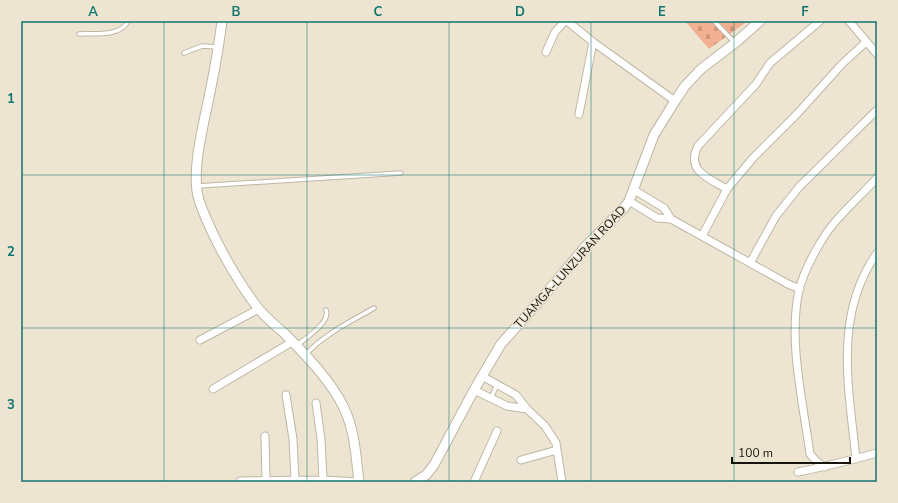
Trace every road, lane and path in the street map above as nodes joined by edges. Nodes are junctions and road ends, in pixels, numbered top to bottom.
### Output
1 (128, 21) edge
2 (222, 21) edge
3 (566, 21) edge
4 (714, 21) edge
5 (820, 21) edge
6 (850, 21) edge
7 (755, 22) edge
8 (79, 34) dead end
9 (593, 42) junction
10 (866, 42) junction
11 (735, 43) junction
12 (219, 47) junction
13 (546, 52) dead end
14 (184, 53) dead end
15 (877, 54) edge
16 (675, 101) junction
17 (877, 110) edge
18 (579, 114) dead end
19 (401, 173) dead end
20 (877, 178) edge
21 (197, 186) junction
22 (727, 189) junction
23 (634, 190) junction
24 (629, 201) junction
25 (671, 219) junction
26 (702, 236) junction
27 (877, 254) edge
28 (750, 263) junction
29 (800, 289) junction
30 (374, 308) dead end
31 (259, 309) junction
32 (326, 310) dead end
33 (200, 340) dead end
34 (294, 344) junction
35 (305, 355) junction
36 (482, 376) junction
37 (498, 385) junction
38 (213, 389) dead end
39 (474, 390) junction
40 (286, 395) dead end
41 (491, 398) junction
42 (316, 403) dead end
43 (527, 409) junction
44 (497, 431) dead end
45 (265, 436) dead end
46 (557, 450) junction
47 (877, 453) edge
48 (856, 458) junction
49 (522, 460) dead end
50 (825, 467) junction
51 (798, 472) dead end
52 (240, 480) dead end
53 (266, 480) junction
54 (296, 480) junction
55 (323, 480) junction
56 (359, 482) edge
57 (367, 482) edge
58 (415, 482) edge
59 (474, 482) edge
60 (562, 482) edge

1 - 8 lane
2 - 12 street
3 - 9 street
3 - 13 street
4 - 11 lane
5 - 22 street
6 - 10 street
7 - 11 street, TUAMGA-LUNZURAN ROAD
9 - 16 street
9 - 18 street
10 - 15 street
10 - 22 street
11 - 16 street, TUAMGA-LUNZURAN ROAD
12 - 14 lane
12 - 21 street
16 - 23 street, TUAMGA-LUNZURAN ROAD
17 - 28 street
19 - 21 lane
20 - 29 street
21 - 31 street
22 - 26 street
23 - 24 street, TUAMGA-LUNZURAN ROAD
23 - 25 street
24 - 25 street
24 - 36 street, TUAMGA-LUNZURAN ROAD
25 - 26 street
26 - 28 street
27 - 48 street
28 - 29 street
29 - 50 street
30 - 35 lane
31 - 33 street
31 - 34 street
32 - 34 lane
34 - 35 street
34 - 38 street
35 - 56 street
36 - 37 street
36 - 39 street, TUAMGA-LUNZURAN ROAD
37 - 41 lane
37 - 43 street
39 - 41 street
39 - 58 street, TUAMGA-LUNZURAN ROAD
40 - 54 street
41 - 43 street
42 - 55 street
43 - 46 street
44 - 59 street
45 - 53 street
46 - 49 street
46 - 60 street
47 - 48 street
48 - 50 street
50 - 51 street
52 - 53 street
53 - 54 street
54 - 55 street
55 - 56 street
56 - 57 street

